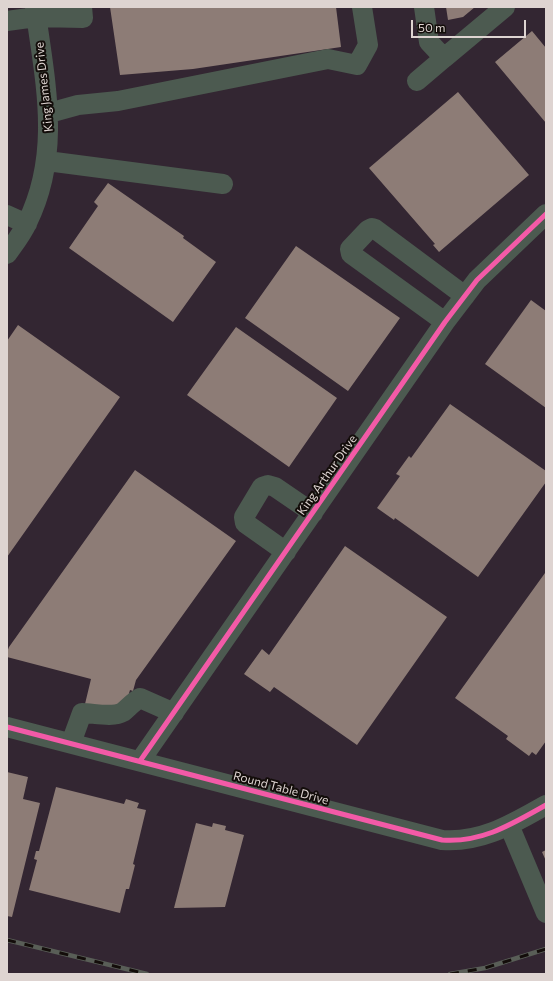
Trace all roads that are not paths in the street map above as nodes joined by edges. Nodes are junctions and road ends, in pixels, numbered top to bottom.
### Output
1 (82, 7) edge
2 (362, 7) edge
3 (424, 7) edge
4 (505, 7) edge
5 (35, 12) edge
6 (7, 21) edge
7 (444, 58) junction
8 (416, 81) dead end
9 (49, 113) junction
10 (47, 161) junction
11 (223, 184) dead end
12 (546, 214) edge
13 (7, 215) edge
14 (27, 224) junction
15 (7, 254) edge
16 (465, 296) junction
17 (445, 322) junction
18 (313, 513) junction
19 (286, 552) junction
20 (174, 714) junction
21 (7, 727) edge
22 (71, 744) junction
23 (140, 761) junction
24 (546, 805) edge
25 (509, 825) junction
26 (546, 913) edge

1 - 5 street
2 - 9 street
3 - 7 street
4 - 7 street
5 - 6 street
5 - 9 street, King James Drive
7 - 8 street
9 - 10 street, King James Drive
10 - 11 street
10 - 14 street, King James Drive
12 - 16 street, King Arthur Drive
13 - 14 street
14 - 15 street, King James Drive
16 - 17 street, King Arthur Drive
16 - 17 street
17 - 18 street, King Arthur Drive
18 - 19 street, King Arthur Drive
18 - 19 street
19 - 20 street, King Arthur Drive
20 - 22 street
20 - 23 street, King Arthur Drive
21 - 22 street, Round Table Drive
22 - 23 street, Round Table Drive
23 - 25 street, Round Table Drive
24 - 25 street, Round Table Drive
25 - 26 street

